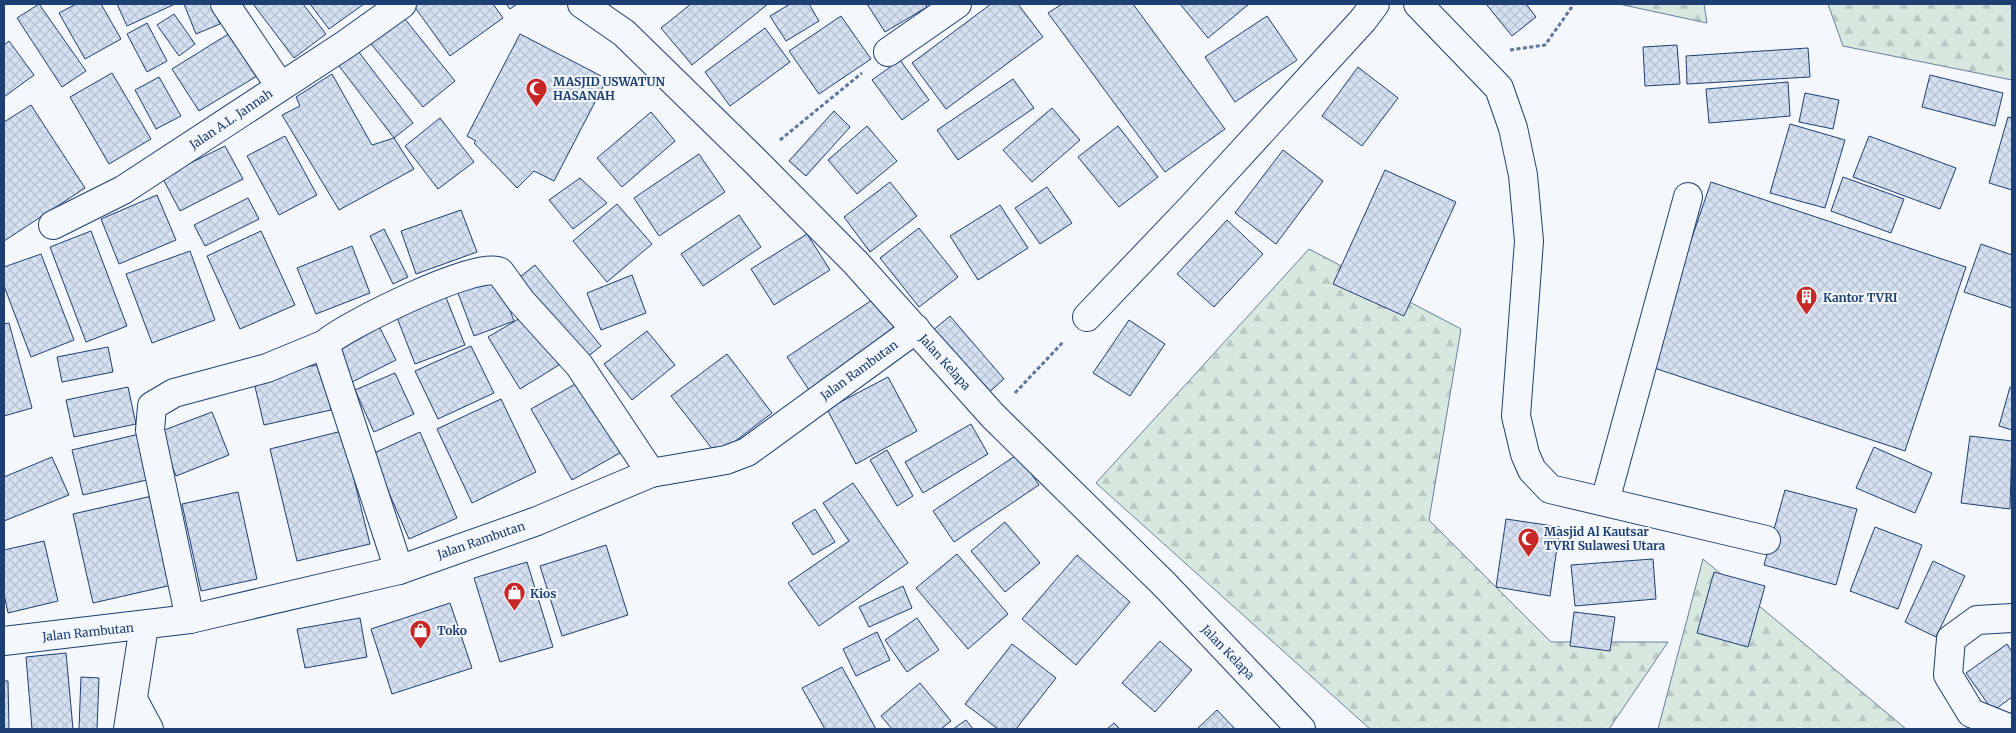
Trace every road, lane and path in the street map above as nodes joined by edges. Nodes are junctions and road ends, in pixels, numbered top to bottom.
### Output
1 (225, 4) edge
2 (402, 4) edge
3 (582, 4) edge
4 (957, 4) edge
5 (1375, 4) edge
6 (1418, 4) edge
7 (1574, 4) edge
8 (888, 52) joint
9 (1470, 56) junction
10 (280, 86) junction
11 (755, 160) junction
12 (1688, 196) dead end
13 (53, 225) dead end
14 (1087, 317) joint
15 (916, 329) junction
16 (325, 344) junction
17 (994, 416) junction
18 (651, 473) junction
19 (1605, 501) junction
20 (1766, 540) dead end
21 (399, 570) junction
22 (2012, 618) edge
23 (190, 619) junction
24 (144, 626) junction
25 (4, 641) edge
26 (134, 701) junction
27 (128, 729) edge
28 (149, 729) edge
29 (1300, 729) edge
30 (2011, 729) edge

1 - 10 street
2 - 10 street, Jalan A.L. Jannah
3 - 11 street, Jalan Kelapa
4 - 8 street
5 - 14 street
6 - 9 street
7 - 9 path
8 - 11 path
9 - 19 street
10 - 13 street, Jalan A.L. Jannah
11 - 15 street, Jalan Kelapa
12 - 19 street
14 - 17 path
15 - 17 street, Jalan Kelapa
15 - 18 street, Jalan Rambutan
16 - 18 street
16 - 21 street
16 - 23 street
17 - 29 street, Jalan Kelapa
18 - 21 street, Jalan Rambutan
19 - 20 street
21 - 23 street, Jalan Rambutan
22 - 30 street
23 - 24 street, Jalan Rambutan
24 - 25 street, Jalan Rambutan
24 - 26 street
26 - 27 street
26 - 28 street

